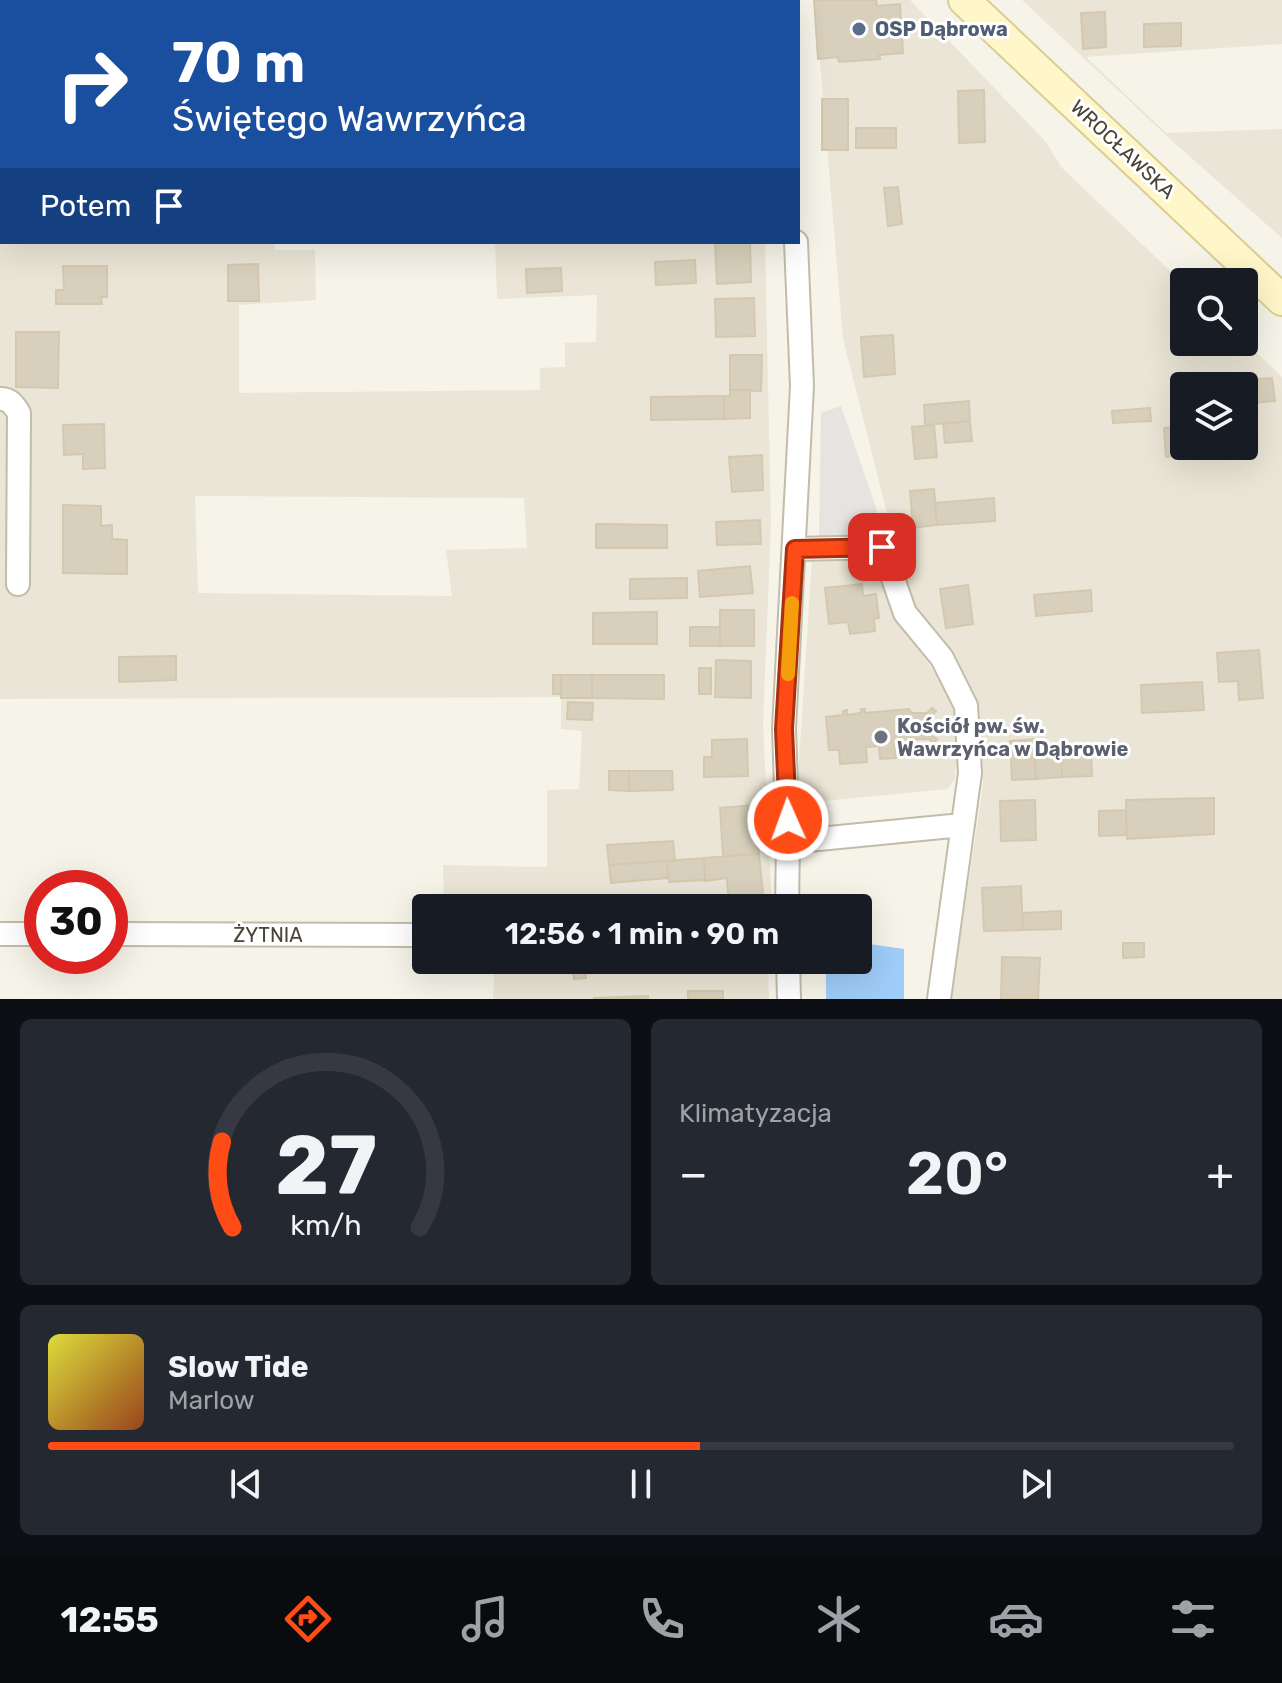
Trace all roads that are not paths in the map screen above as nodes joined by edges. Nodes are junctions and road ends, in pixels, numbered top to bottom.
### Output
1 (964, 0) edge
2 (796, 244) edge
3 (1282, 300) edge
4 (0, 399) edge
5 (795, 549) junction
6 (18, 584) dead end
7 (962, 825) junction
8 (788, 842) junction
9 (787, 894) edge
10 (0, 934) edge
11 (24, 934) edge
12 (128, 934) edge
13 (412, 935) edge
14 (788, 974) edge
15 (789, 999) edge
16 (939, 999) edge

1 - 3 street, WROCŁAWSKA
2 - 5 street
4 - 6 street
5 - 7 street
5 - 8 street
7 - 8 street
7 - 16 street
8 - 9 street
10 - 11 street
12 - 13 street, ŻYTNIA
14 - 15 street

